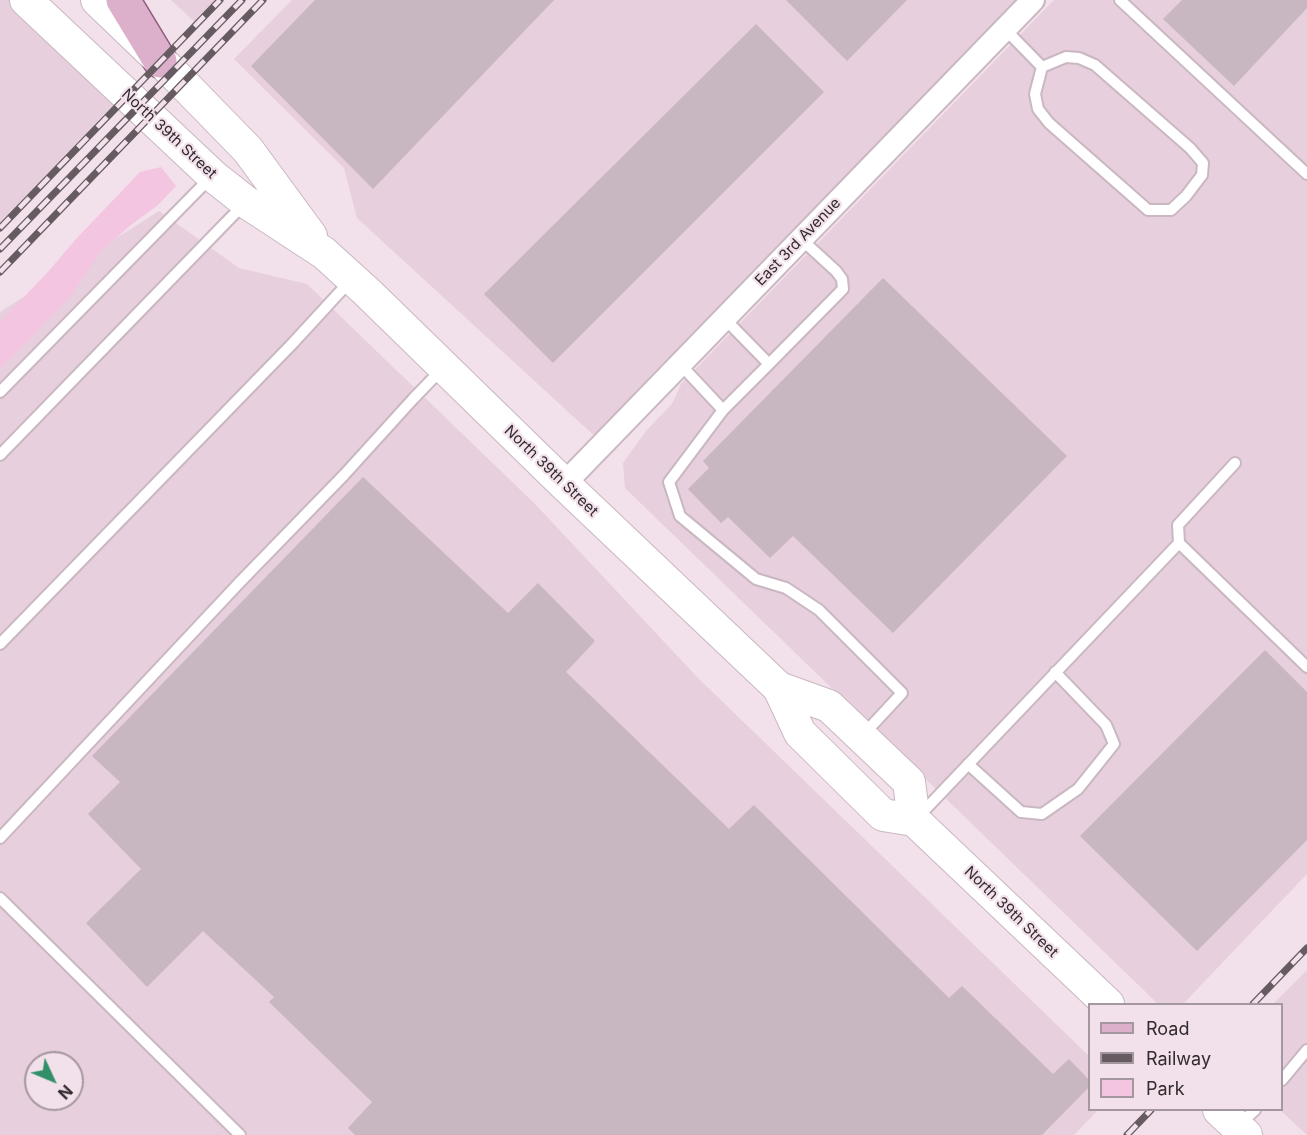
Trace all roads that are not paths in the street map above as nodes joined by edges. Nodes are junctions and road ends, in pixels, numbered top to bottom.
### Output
1 (26, 0) edge
2 (97, 0) edge
3 (123, 0) edge
4 (1033, 0) edge
5 (1120, 0) edge
6 (1133, 4) edge
7 (1005, 29) junction
8 (160, 61) junction
9 (1042, 67) junction
10 (1307, 174) edge
11 (213, 176) junction
12 (246, 202) junction
13 (801, 239) junction
14 (324, 253) junction
15 (352, 279) junction
16 (724, 318) junction
17 (680, 364) junction
18 (769, 364) junction
19 (443, 367) junction
20 (0, 392) edge
21 (723, 410) junction
22 (0, 455) edge
23 (1235, 463) dead end
24 (564, 484) junction
25 (1179, 543) junction
26 (0, 644) edge
27 (1307, 667) edge
28 (1055, 672) junction
29 (779, 688) junction
30 (861, 736) junction
31 (968, 764) junction
32 (914, 820) junction
33 (0, 838) edge
34 (1, 900) edge
35 (1106, 1003) edge
36 (1307, 1050) edge
37 (1283, 1078) edge
38 (240, 1135) edge

1 - 11 main road, North 39th Street
2 - 8 main road, North 39th Street
3 - 8 main road
4 - 7 street, East 3rd Avenue
5 - 6 lane
6 - 10 lane
7 - 9 lane
7 - 13 street, East 3rd Avenue
8 - 14 main road, North 39th Street
9 - 9 lane
11 - 12 main road, North 39th Street
11 - 20 lane
12 - 14 main road, North 39th Street
12 - 22 lane
13 - 16 street, East 3rd Avenue
13 - 18 lane
14 - 15 main road, North 39th Street
15 - 19 main road, North 39th Street
15 - 26 lane
16 - 17 street, East 3rd Avenue
16 - 18 lane
17 - 21 lane
17 - 24 street, East 3rd Avenue
18 - 21 lane
19 - 24 main road, North 39th Street
19 - 33 lane
21 - 30 lane
23 - 25 lane
24 - 29 main road, North 39th Street
25 - 27 lane
25 - 28 lane
28 - 31 lane
28 - 31 lane
29 - 30 main road, North 39th Street
29 - 32 main road, North 39th Street
30 - 32 main road, North 39th Street
31 - 32 lane
32 - 35 main road, North 39th Street
34 - 38 lane
36 - 37 lane

